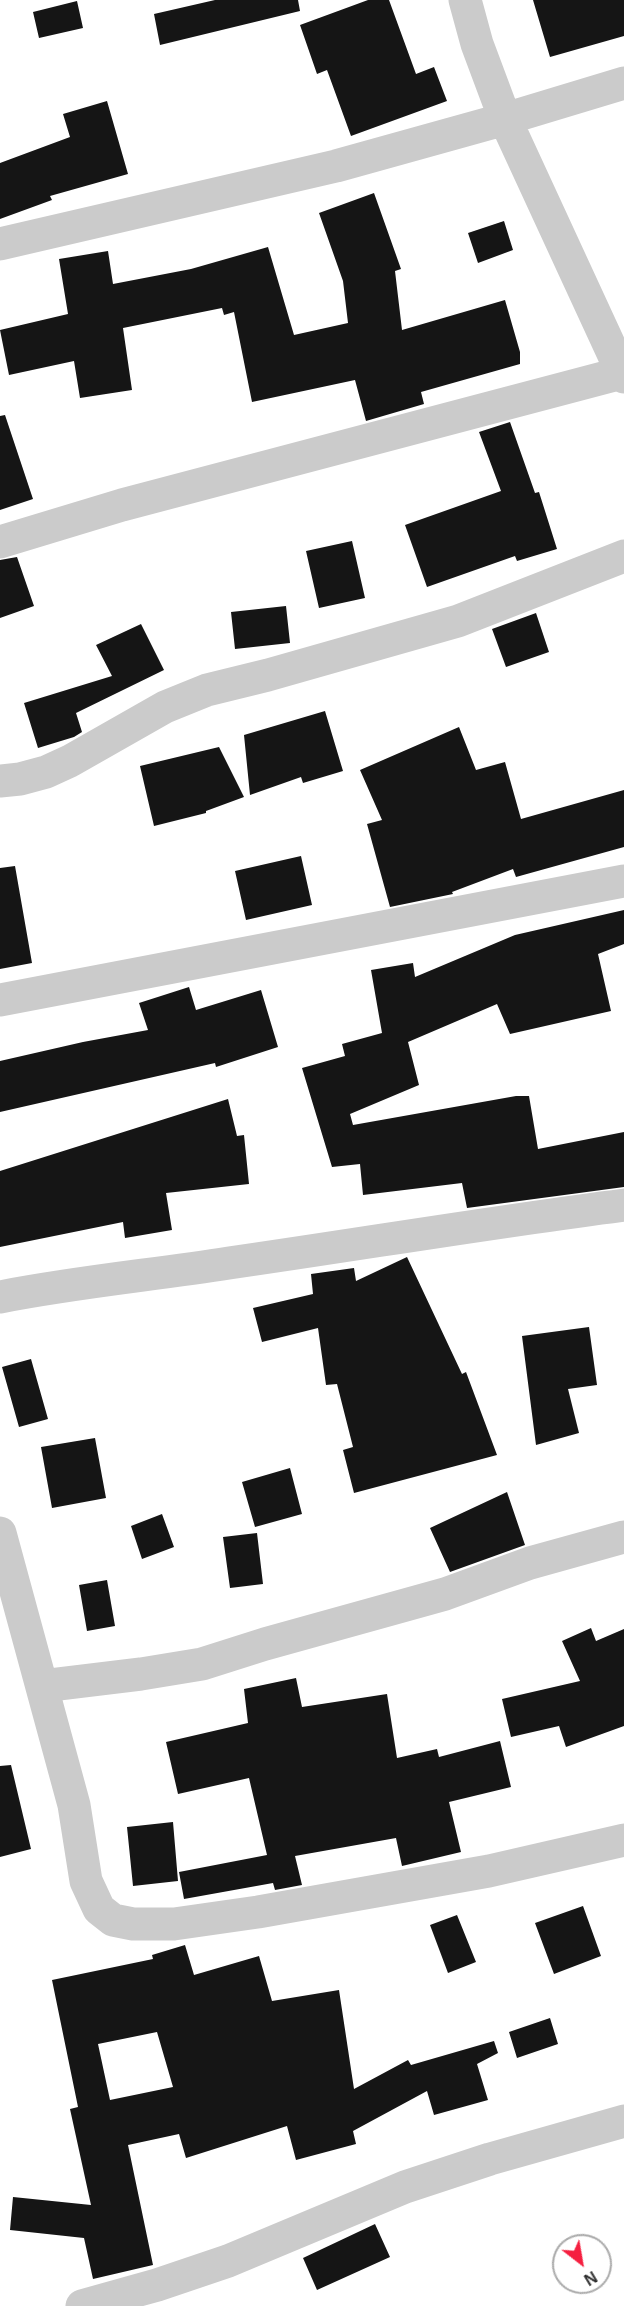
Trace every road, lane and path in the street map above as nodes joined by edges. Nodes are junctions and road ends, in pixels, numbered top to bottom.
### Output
1 (465, 0) edge
2 (624, 83) edge
3 (505, 119) junction
4 (0, 244) edge
5 (623, 375) edge
6 (0, 542) edge
7 (624, 556) edge
8 (0, 781) edge
9 (624, 881) edge
10 (0, 1000) edge
11 (624, 1205) edge
12 (0, 1297) edge
13 (0, 1533) edge
14 (624, 1537) edge
15 (42, 1686) junction
16 (624, 1840) edge
17 (624, 2121) edge
18 (82, 2306) edge

1 - 3 street
2 - 3 street
3 - 4 street
3 - 5 street
5 - 6 street
7 - 8 street
9 - 10 street
11 - 12 street
13 - 15 street
14 - 15 street
15 - 16 street
17 - 18 street

